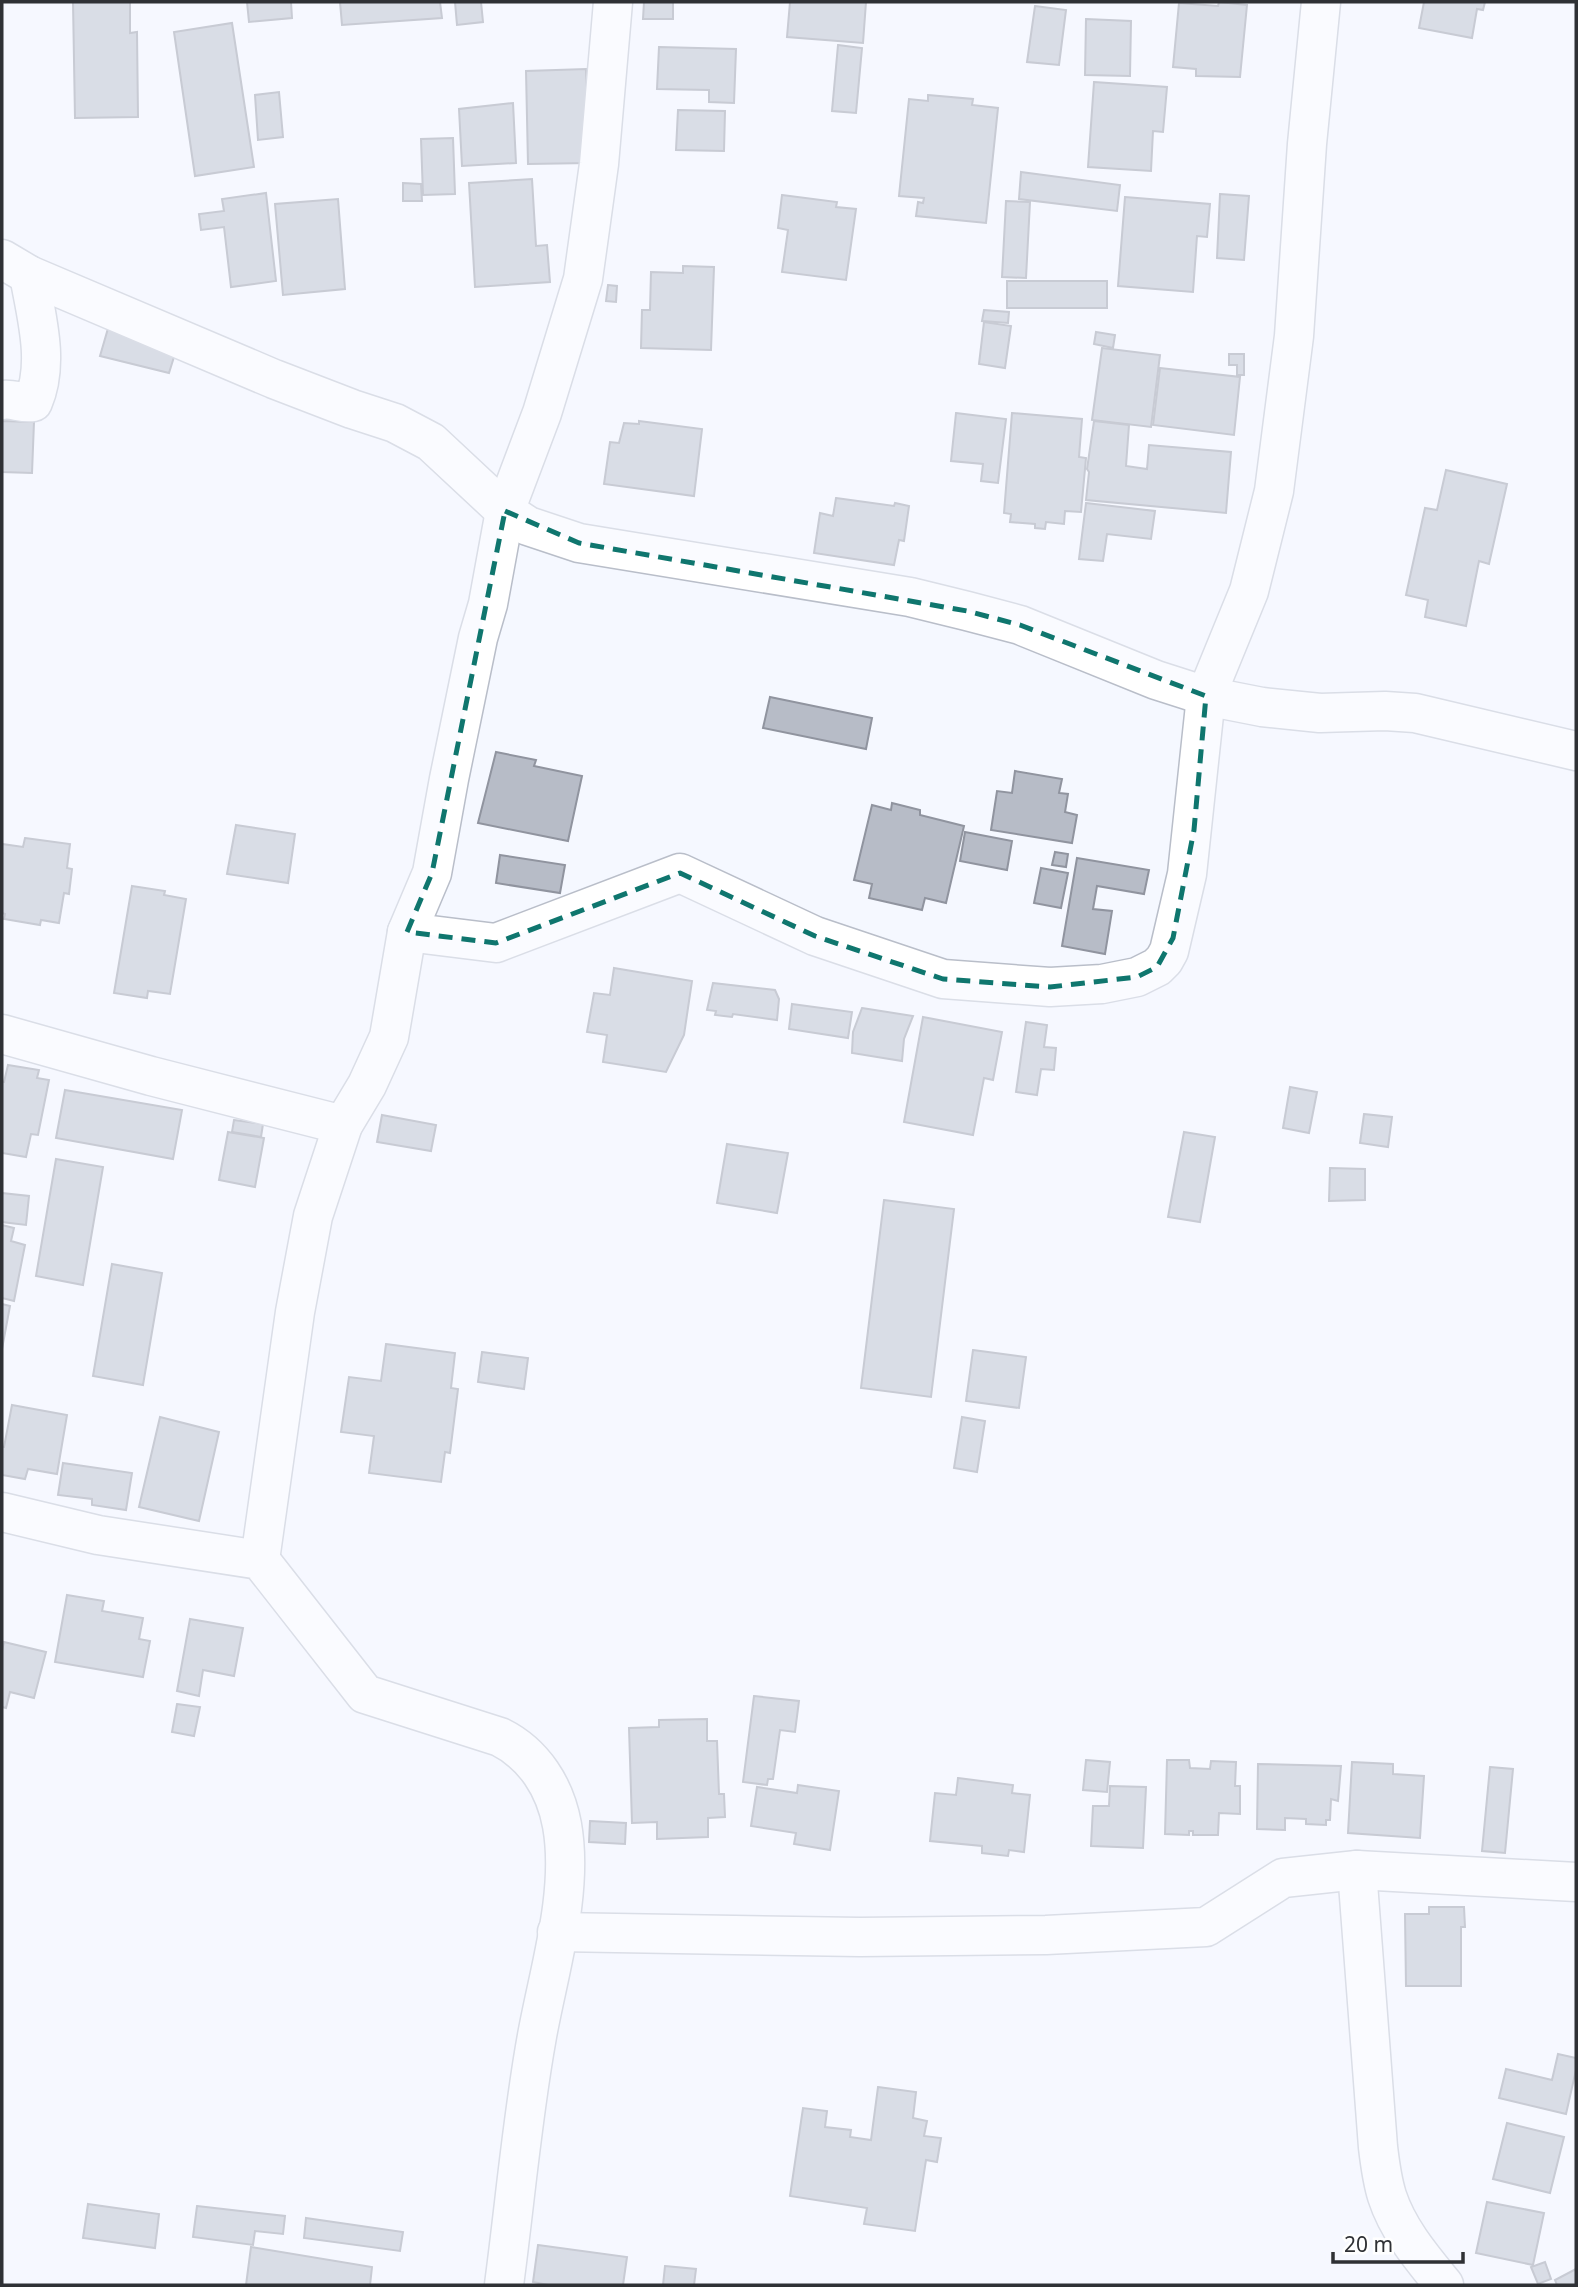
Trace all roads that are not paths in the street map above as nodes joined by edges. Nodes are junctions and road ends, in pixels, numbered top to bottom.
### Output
1 (613, 2) edge
2 (1321, 2) edge
3 (16, 267) edge
4 (2, 400) edge
5 (505, 511) junction
6 (1206, 696) junction
7 (1576, 751) edge
8 (407, 932) junction
9 (2, 1034) edge
10 (344, 1125) junction
11 (2, 1512) edge
12 (260, 1560) junction
13 (1357, 1870) junction
14 (1576, 1881) edge
15 (557, 1931) junction
16 (504, 2285) edge
17 (1444, 2285) edge

1 - 5 street
2 - 6 street
3 - 4 street
3 - 5 street
5 - 6 street
5 - 8 street
6 - 7 street
6 - 8 street
8 - 10 street
9 - 10 street
10 - 12 street
11 - 12 street
12 - 15 street
13 - 14 street
13 - 15 street
13 - 17 street
15 - 16 street

